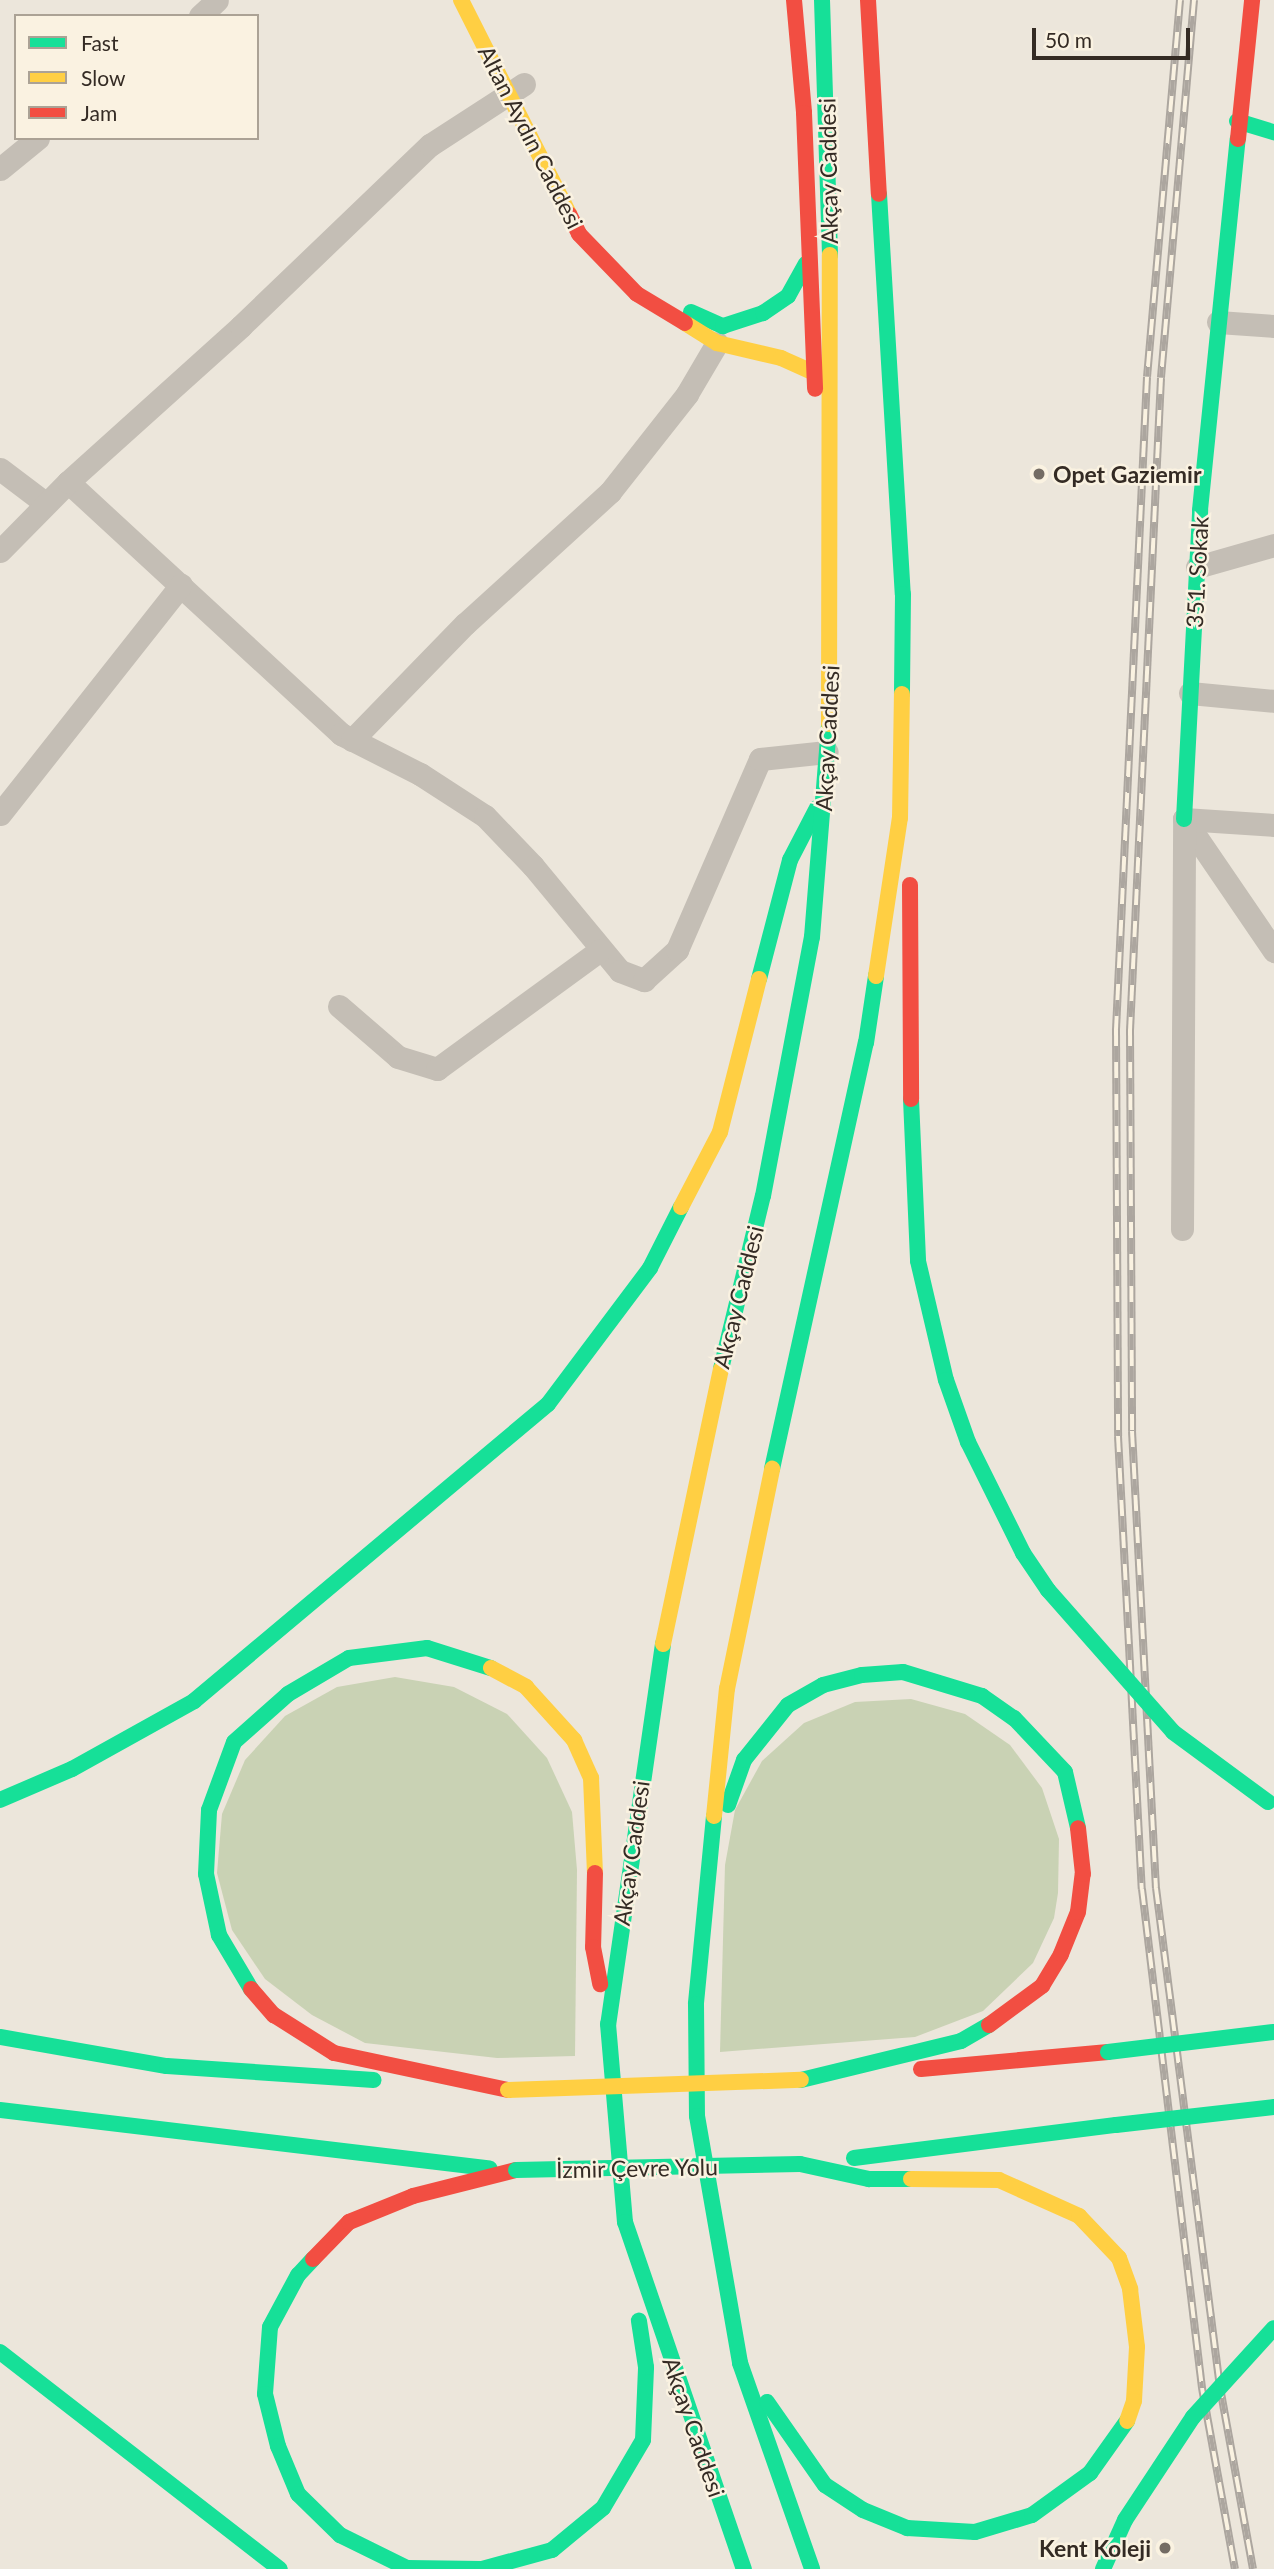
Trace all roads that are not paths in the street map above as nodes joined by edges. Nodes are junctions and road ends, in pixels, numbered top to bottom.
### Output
1 (217, 0) edge
2 (461, 0) edge
3 (794, 0) edge
4 (822, 0) edge
5 (868, 0) edge
6 (1252, 0) edge
7 (202, 14) edge
8 (520, 86) junction
9 (1237, 121) junction
10 (1274, 132) edge
11 (36, 140) edge
12 (0, 169) edge
13 (609, 239) dead end
14 (806, 264) junction
15 (1218, 322) junction
16 (1274, 326) edge
17 (717, 342) junction
18 (812, 372) junction
19 (0, 469) edge
20 (68, 482) junction
21 (45, 503) junction
22 (832, 516) junction
23 (1274, 545) edge
24 (0, 551) edge
25 (1197, 567) junction
26 (181, 585) junction
27 (1191, 694) junction
28 (1274, 701) edge
29 (352, 740) junction
30 (827, 752) junction
31 (826, 790) junction
32 (0, 814) edge
33 (900, 818) junction
34 (1184, 819) junction
35 (1274, 825) edge
36 (600, 950) junction
37 (1274, 951) edge
38 (339, 1006) dead end
39 (1182, 1229) dead end
40 (0, 1800) edge
41 (1271, 1805) edge
42 (696, 2004) junction
43 (608, 2024) junction
44 (1274, 2032) edge
45 (0, 2037) edge
46 (801, 2080) junction
47 (509, 2090) junction
48 (1274, 2107) edge
49 (0, 2110) edge
50 (800, 2164) junction
51 (516, 2170) junction
52 (625, 2222) junction
53 (1274, 2328) edge
54 (0, 2352) edge
55 (740, 2363) junction
56 (280, 2569) edge
57 (744, 2569) edge
58 (812, 2569) edge
59 (1102, 2569) edge

1 - 7 street
2 - 8 main road, Altan Aydın Caddesi
3 - 14 main road
4 - 22 main road, Akçay Caddesi
5 - 33 main road, Akçay Caddesi
6 - 9 main road, 351. Sokak
8 - 17 main road, Altan Aydın Caddesi
8 - 20 street
9 - 10 main road
9 - 15 main road, 351. Sokak
11 - 12 street
13 - 14 main road, Altan Aydın Caddesi
14 - 18 main road
15 - 16 street
15 - 25 main road, 351. Sokak
17 - 18 main road, Altan Aydın Caddesi
17 - 29 street
18 - 22 main road
19 - 21 street
20 - 21 street
20 - 26 street
21 - 24 street
22 - 30 main road, Akçay Caddesi
23 - 25 street
25 - 27 main road, 351. Sokak
26 - 29 street
26 - 32 street
27 - 28 street
27 - 34 main road, 351. Sokak
29 - 36 street
30 - 31 main road, Akçay Caddesi
30 - 36 street
31 - 40 main road
31 - 43 main road, Akçay Caddesi
33 - 41 main road, bridge
33 - 42 main road, Akçay Caddesi
34 - 35 street
34 - 37 street
34 - 39 street
36 - 38 street
42 - 46 main road
42 - 55 main road, Akçay Caddesi
43 - 47 main road
43 - 52 main road, Akçay Caddesi
44 - 46 main road, bridge
45 - 47 main road
46 - 47 main road, bridge
48 - 50 main road, İzmir Çevre Yolu, bridge
49 - 51 main road, İzmir Çevre Yolu
50 - 51 main road, İzmir Çevre Yolu, bridge
50 - 55 main road
51 - 52 main road
52 - 57 main road, Akçay Caddesi
53 - 59 main road, bridge
54 - 56 main road
55 - 58 main road, Akçay Caddesi

